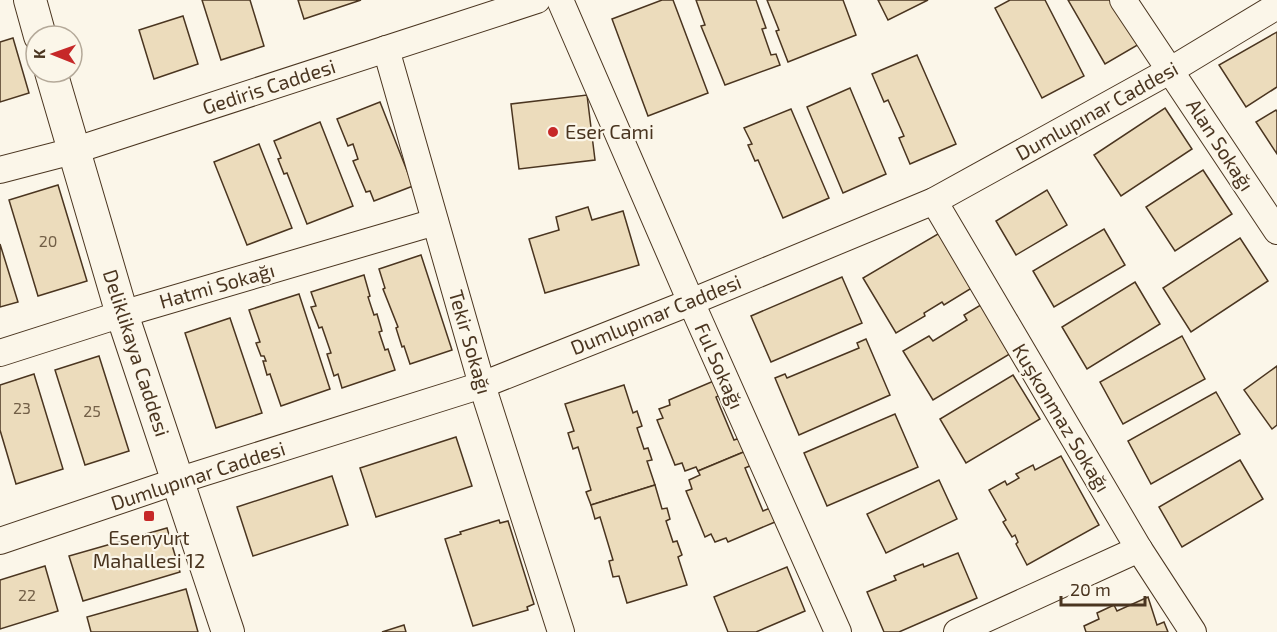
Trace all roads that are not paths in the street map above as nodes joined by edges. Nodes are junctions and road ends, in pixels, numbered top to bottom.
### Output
1 (30, 0) edge
2 (537, 0) edge
3 (560, 0) edge
4 (1123, 0) edge
5 (1277, 6) edge
6 (37, 24) edge
7 (386, 49) junction
8 (1171, 70) junction
9 (54, 84) edge
10 (73, 151) junction
11 (0, 170) edge
12 (934, 201) junction
13 (435, 222) junction
14 (1277, 231) edge
15 (691, 302) junction
16 (122, 314) junction
17 (0, 353) edge
18 (482, 385) junction
19 (177, 482) junction
20 (0, 541) edge
21 (1139, 549) junction
22 (228, 632) edge
23 (561, 632) edge
24 (838, 632) edge
25 (957, 632) edge
26 (1193, 632) edge

1 - 6 street
2 - 7 street, Gediris Caddesi
3 - 15 street, Ful Sokağı
4 - 8 street, Alan Sokağı
5 - 8 street, Dumlupınar Caddesi
7 - 10 street, Gediris Caddesi
7 - 13 street, Tekir Sokağı
8 - 12 street, Dumlupınar Caddesi
8 - 14 street, Alan Sokağı
9 - 10 street, Deliklikaya Caddesi
10 - 11 street, Gediris Caddesi
10 - 16 street, Deliklikaya Caddesi
12 - 15 street, Dumlupınar Caddesi
12 - 21 street, Kuşkonmaz Sokağı
13 - 16 street, Hatmi Sokağı
13 - 18 street, Tekir Sokağı
15 - 18 street, Dumlupınar Caddesi
15 - 24 street, Ful Sokağı
16 - 17 street, Hatmi Sokağı
16 - 19 street, Deliklikaya Caddesi
18 - 19 street, Dumlupınar Caddesi
18 - 23 street, Tekir Sokağı
19 - 20 street, Dumlupınar Caddesi
19 - 22 street, Deliklikaya Caddesi
21 - 25 street
21 - 26 street, Kuşkonmaz Sokağı

